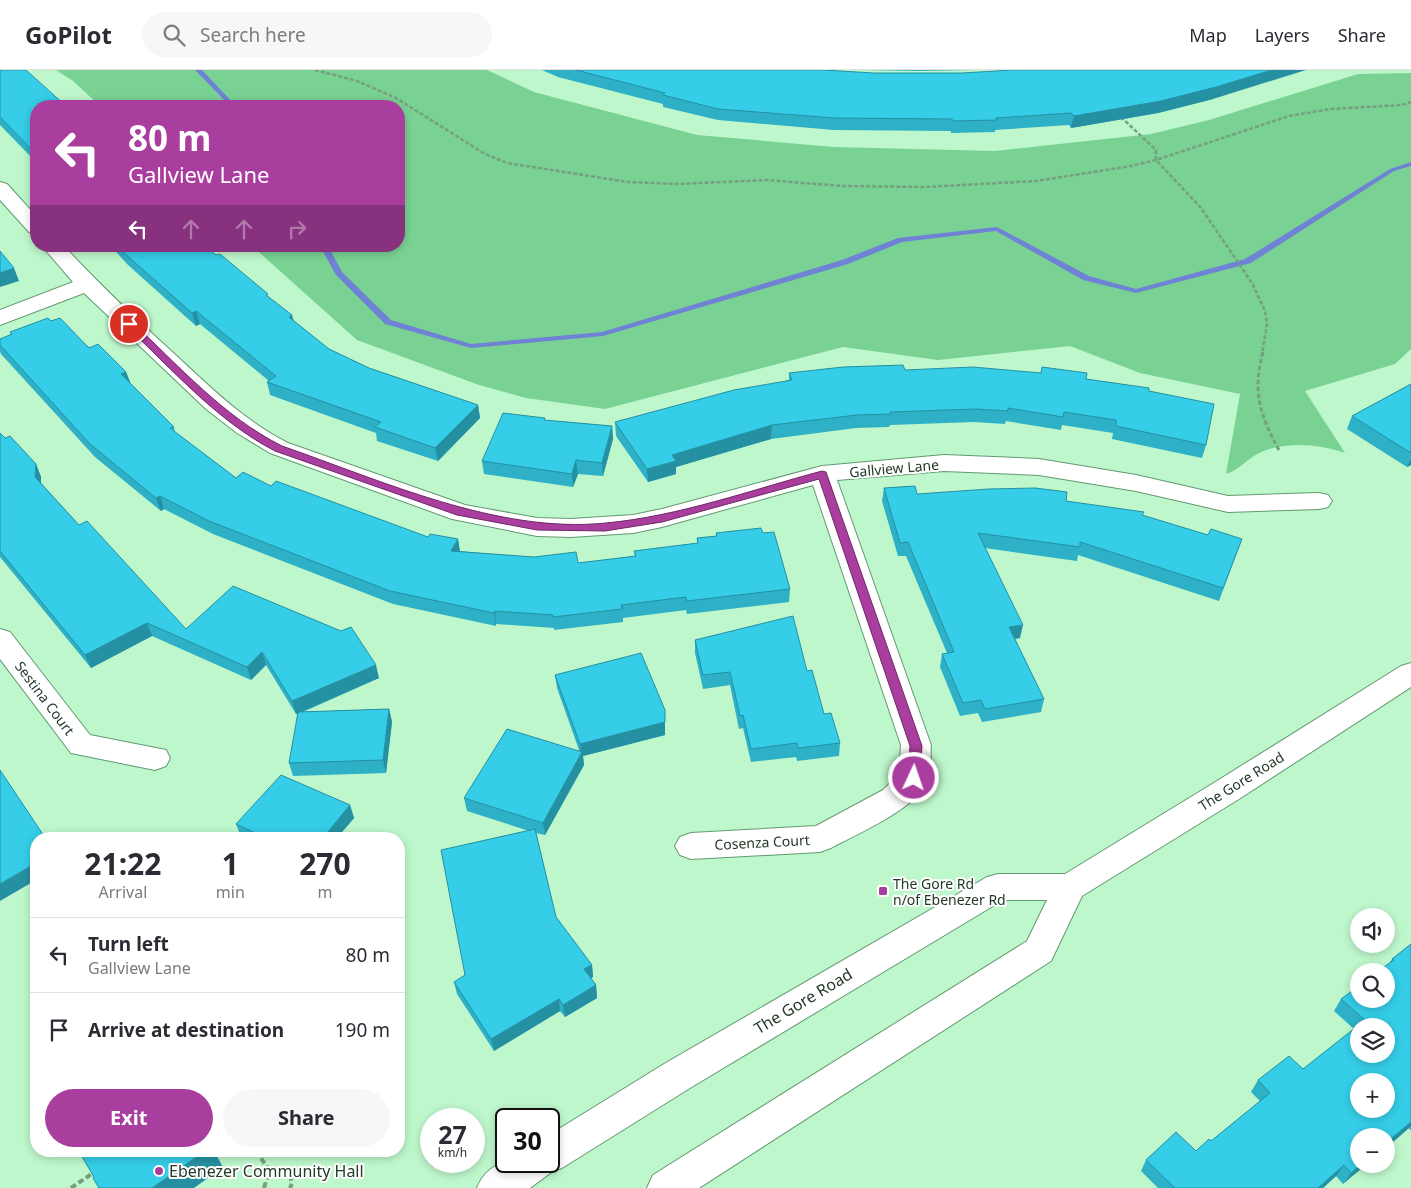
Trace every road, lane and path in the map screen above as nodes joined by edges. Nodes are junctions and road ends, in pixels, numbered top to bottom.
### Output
1 (315, 70) edge
2 (399, 100) edge
3 (1411, 102) edge
4 (405, 104) edge
5 (1116, 113) edge
6 (1156, 160) junction
7 (0, 188) edge
8 (30, 221) edge
9 (58, 252) edge
10 (87, 284) junction
11 (0, 318) edge
12 (1279, 450) dead end
13 (822, 474) junction
14 (1319, 501) dead end
15 (0, 639) edge
16 (1411, 672) edge
17 (155, 758) dead end
18 (691, 846) dead end
19 (1070, 887) junction
20 (560, 1148) edge
21 (260, 1157) edge
22 (102, 1167) edge
23 (520, 1173) edge
24 (272, 1174) junction
25 (70, 1188) edge
26 (264, 1188) edge
27 (290, 1188) edge
28 (496, 1188) edge
29 (666, 1188) edge

1 - 2 path
3 - 6 path
4 - 6 path
5 - 6 path
6 - 12 path
7 - 8 street
9 - 10 street, Gallview Lane
10 - 11 street
10 - 13 street, Gallview Lane
13 - 14 street, Gallview Lane
13 - 18 street, Cosenza Court
15 - 17 street, Sestina Court
16 - 19 street, The Gore Road
19 - 20 street, The Gore Road
19 - 29 street
21 - 24 path
22 - 25 path
23 - 28 street
24 - 26 path
24 - 27 path

